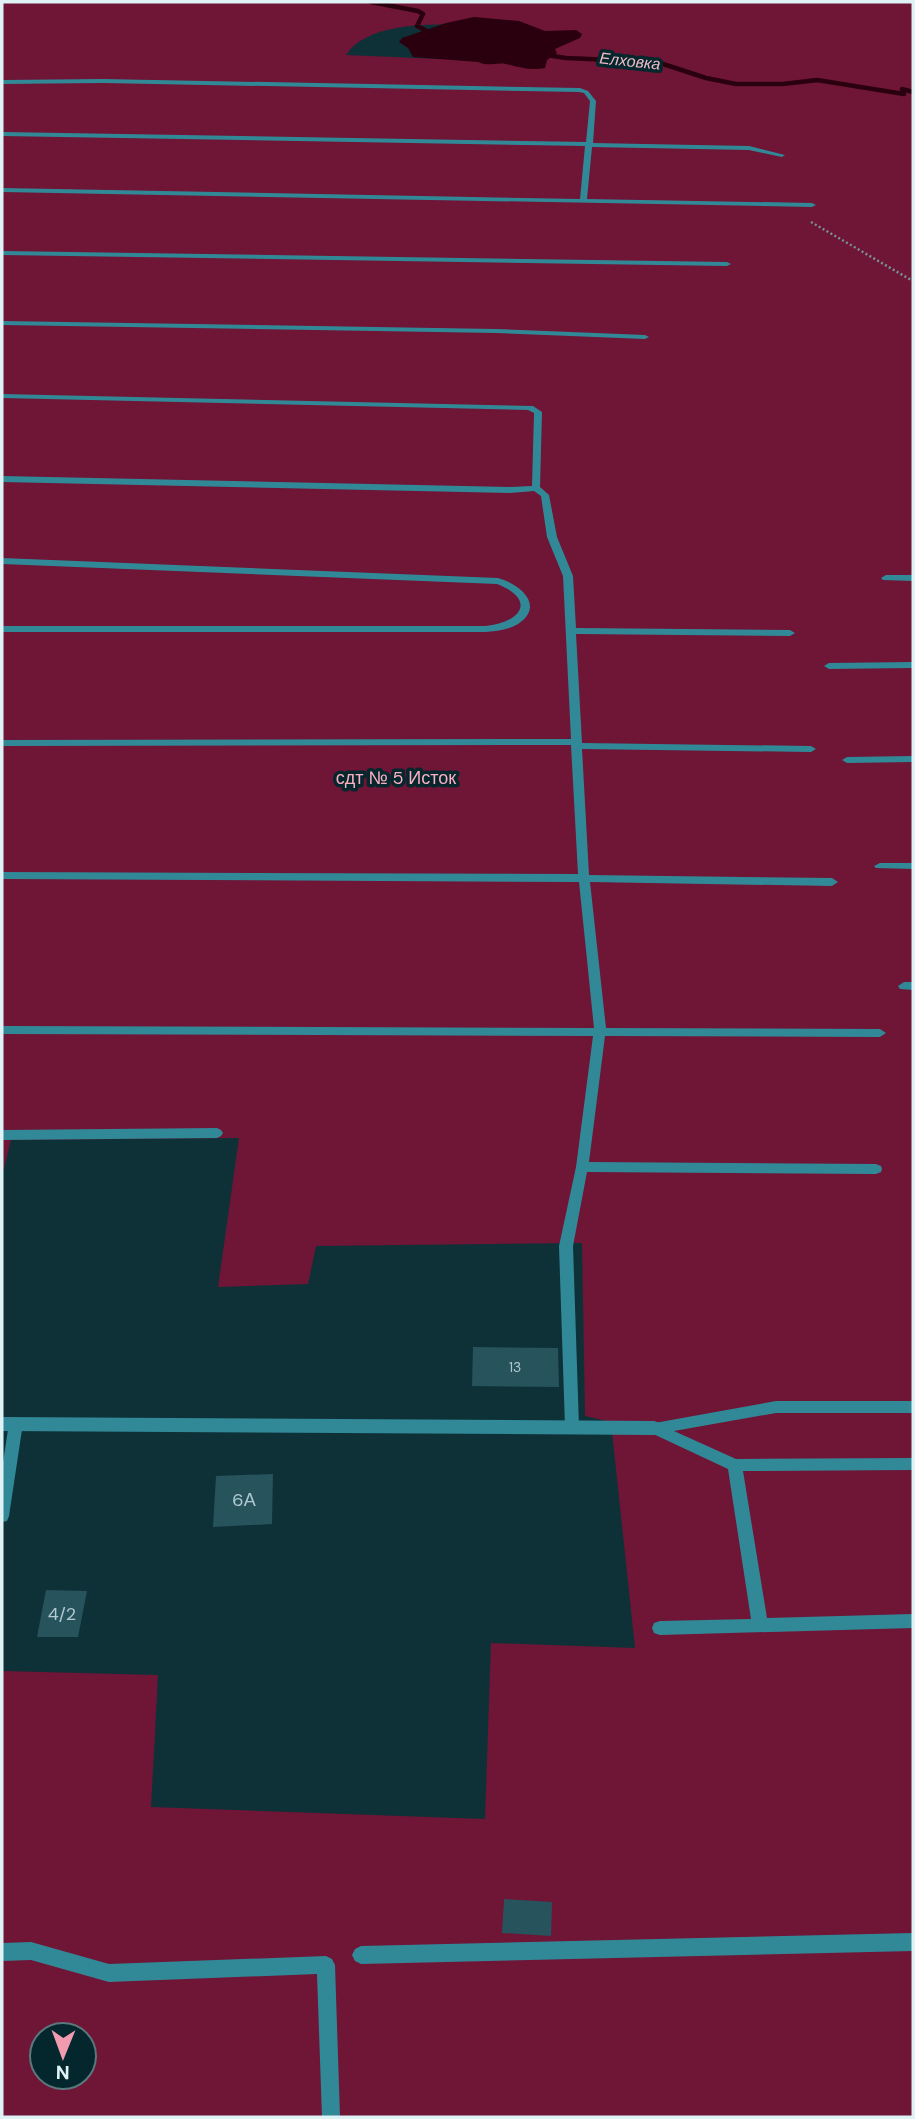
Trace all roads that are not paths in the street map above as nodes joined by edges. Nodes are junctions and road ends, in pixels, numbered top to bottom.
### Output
1 (2, 82) edge
2 (2, 134) edge
3 (589, 145) junction
4 (782, 155) dead end
5 (2, 190) edge
6 (583, 200) junction
7 (812, 205) dead end
8 (2, 253) edge
9 (727, 264) dead end
10 (2, 323) edge
11 (645, 337) dead end
12 (2, 396) edge
13 (2, 479) edge
14 (536, 488) junction
15 (2, 561) edge
16 (886, 578) dead end
17 (913, 578) edge
18 (2, 629) edge
19 (571, 631) junction
20 (790, 633) dead end
21 (913, 665) edge
22 (829, 666) dead end
23 (2, 743) edge
24 (576, 744) junction
25 (811, 749) dead end
26 (913, 759) edge
27 (847, 760) dead end
28 (880, 866) dead end
29 (913, 866) edge
30 (2, 876) edge
31 (584, 878) junction
32 (832, 882) dead end
33 (2, 1030) edge
34 (600, 1031) junction
35 (880, 1033) dead end
36 (217, 1133) dead end
37 (2, 1135) edge
38 (582, 1167) junction
39 (876, 1169) dead end
40 (913, 1407) edge
41 (9, 1423) edge
42 (572, 1427) junction
43 (654, 1428) junction
44 (913, 1464) edge
45 (734, 1465) junction
46 (2, 1516) edge
47 (913, 1621) edge
48 (760, 1626) junction
49 (660, 1628) dead end
50 (913, 1942) edge
51 (2, 1952) edge
52 (360, 1955) dead end
53 (331, 2117) edge

1 - 3 lane
2 - 3 lane
3 - 4 lane
3 - 6 lane
5 - 6 lane
6 - 7 lane
8 - 9 lane
10 - 11 lane
12 - 14 lane
13 - 14 lane
14 - 19 lane
15 - 18 lane
16 - 17 lane
19 - 20 lane
19 - 24 lane
21 - 22 lane
23 - 24 lane
24 - 25 lane
24 - 31 lane
26 - 27 lane
28 - 29 lane
30 - 31 lane
31 - 32 lane
31 - 34 lane
33 - 34 lane
34 - 35 lane
34 - 38 lane
36 - 37 lane
38 - 39 lane
38 - 42 lane
40 - 43 lane
41 - 42 street
41 - 46 lane
42 - 43 street
43 - 45 lane
44 - 45 lane
45 - 48 lane
47 - 48 lane
48 - 49 lane
50 - 52 lane
51 - 53 lane

